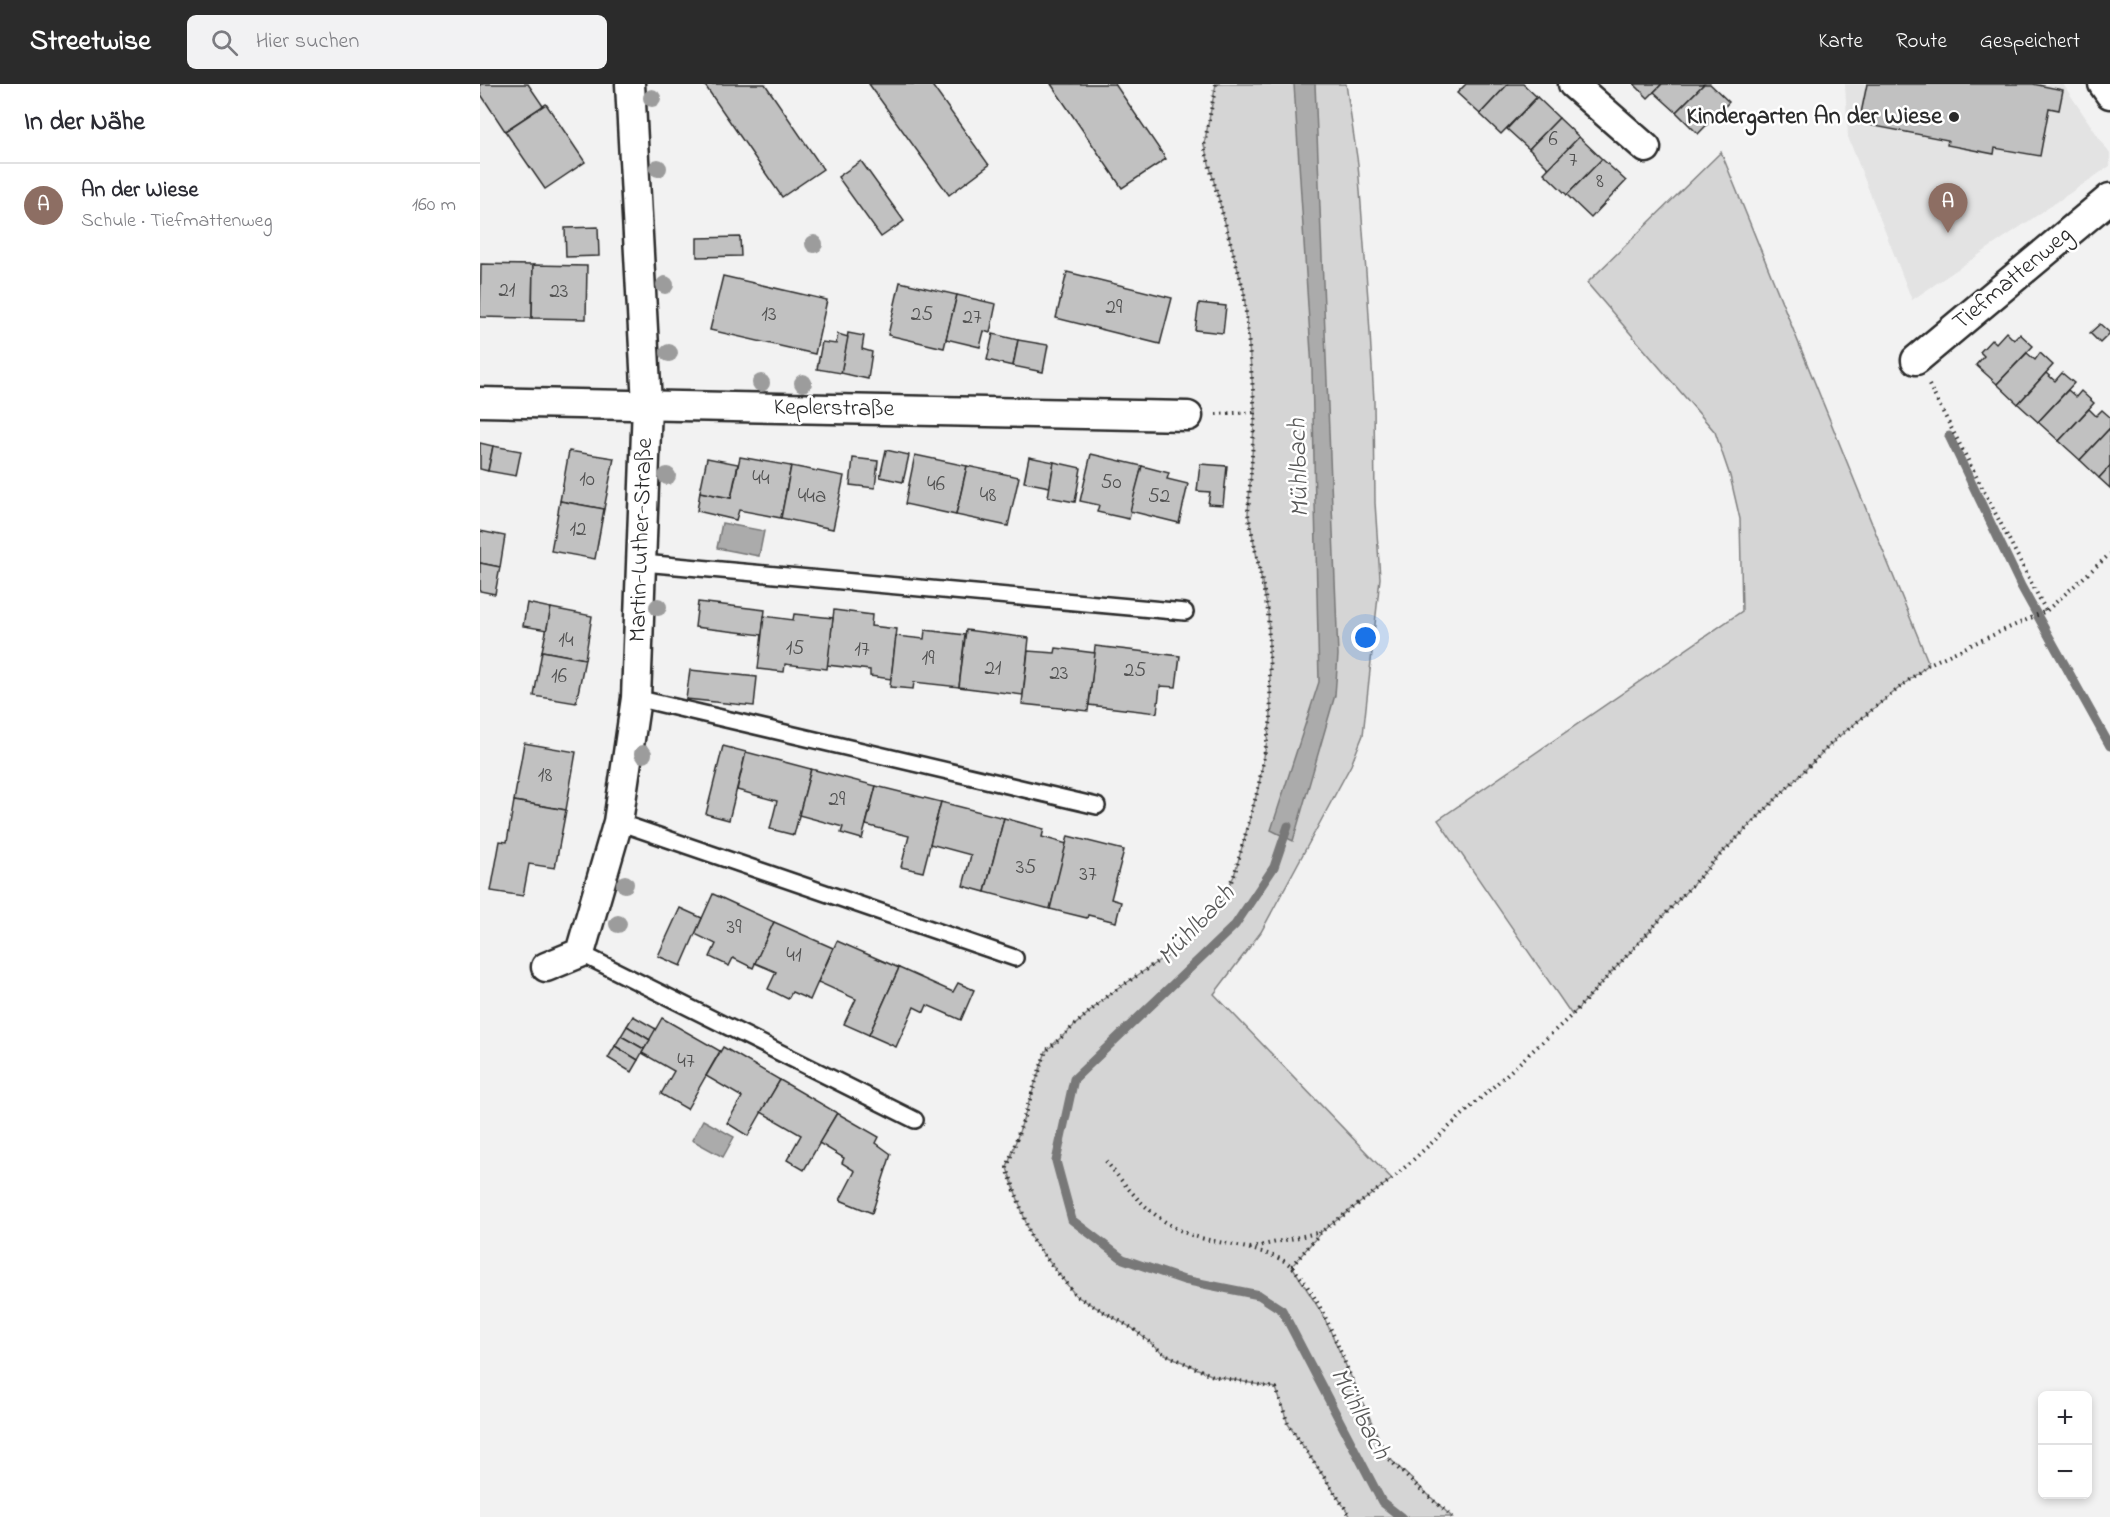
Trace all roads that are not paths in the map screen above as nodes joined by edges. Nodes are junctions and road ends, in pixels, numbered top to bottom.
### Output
1 (630, 84) edge
2 (1573, 84) edge
3 (2103, 84) edge
4 (2110, 94) edge
5 (1646, 148) dead end
6 (2110, 198) edge
7 (1916, 360) road end
8 (480, 402) edge
9 (647, 405) junction
10 (1188, 416) road end
11 (643, 563) junction
12 (1185, 612) dead end
13 (636, 698) junction
14 (1097, 807) dead end
15 (618, 822) junction
16 (580, 953) junction
17 (1015, 958) dead end
18 (546, 967) dead end
19 (915, 1120) dead end

1 - 9 street, Martin-Luther-Straße
2 - 5 street
3 - 4 street
6 - 7 street, Tiefmattenweg
8 - 9 street, Keplerstraße
9 - 10 street, Keplerstraße
9 - 11 street, Martin-Luther-Straße
11 - 12 lane
11 - 13 street, Martin-Luther-Straße
13 - 14 lane
13 - 15 street, Martin-Luther-Straße
15 - 16 street, Martin-Luther-Straße
15 - 17 lane
16 - 18 street
16 - 19 lane

